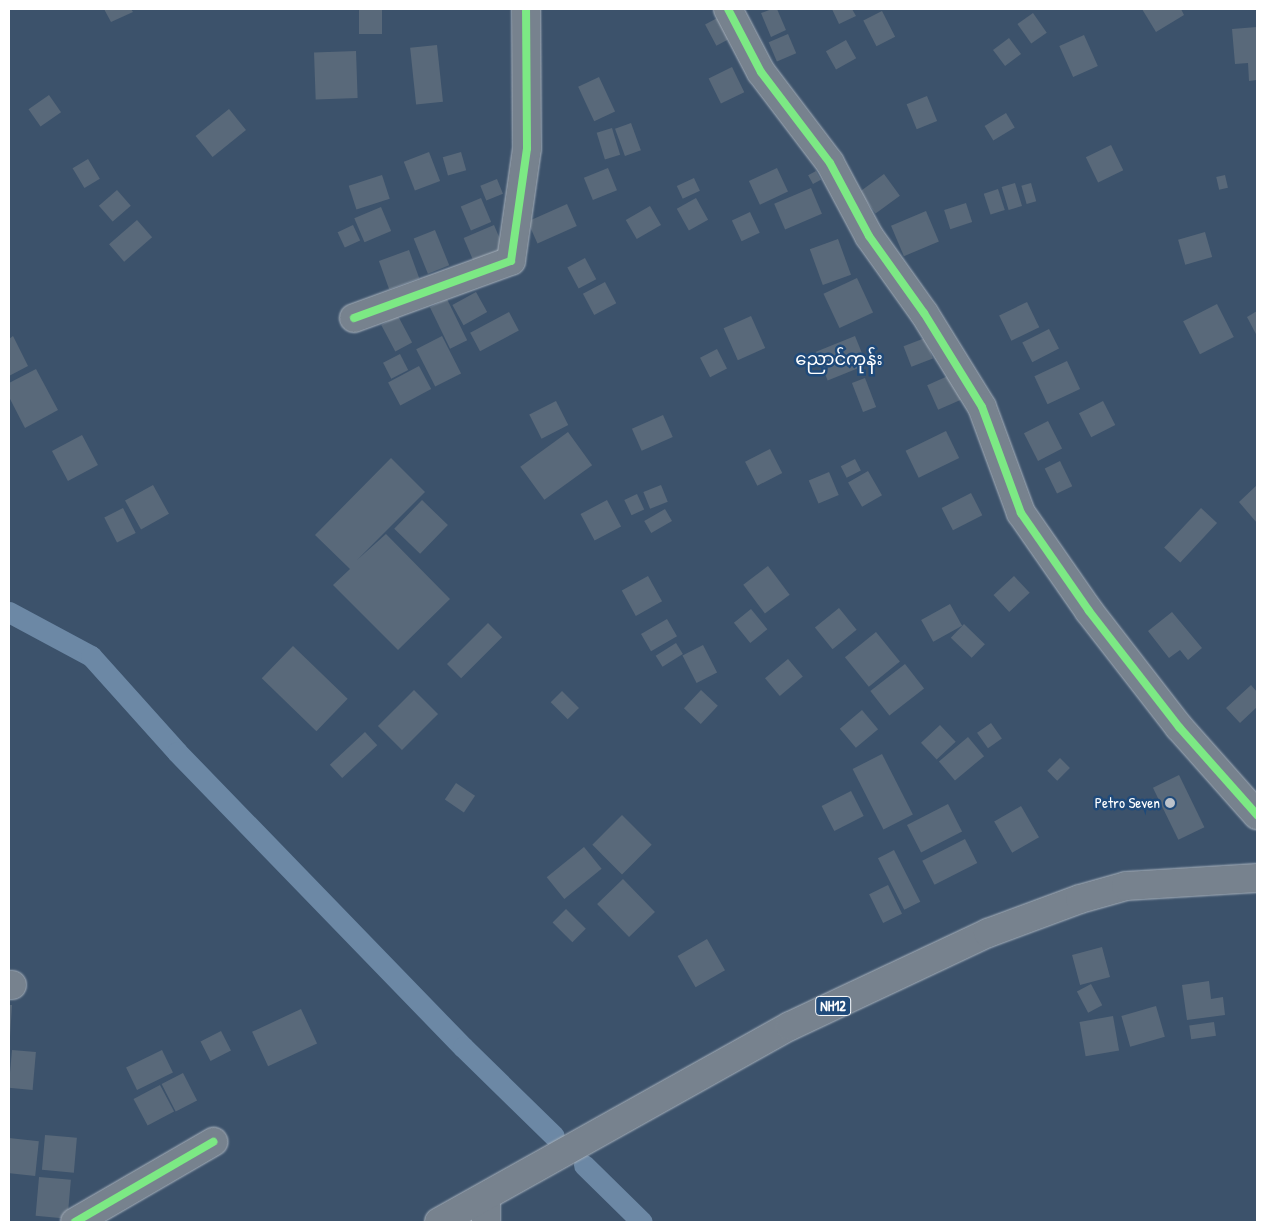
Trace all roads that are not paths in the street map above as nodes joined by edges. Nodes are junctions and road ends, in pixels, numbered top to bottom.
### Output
1 (526, 9) edge
2 (728, 9) edge
3 (354, 318) dead end
4 (1257, 815) edge
5 (1257, 878) edge
6 (213, 1142) dead end
7 (486, 1210) edge
8 (75, 1222) edge
9 (439, 1222) edge

1 - 3 main road
2 - 4 main road
5 - 7 main road, NH12
6 - 8 main road
7 - 9 main road, NH12

